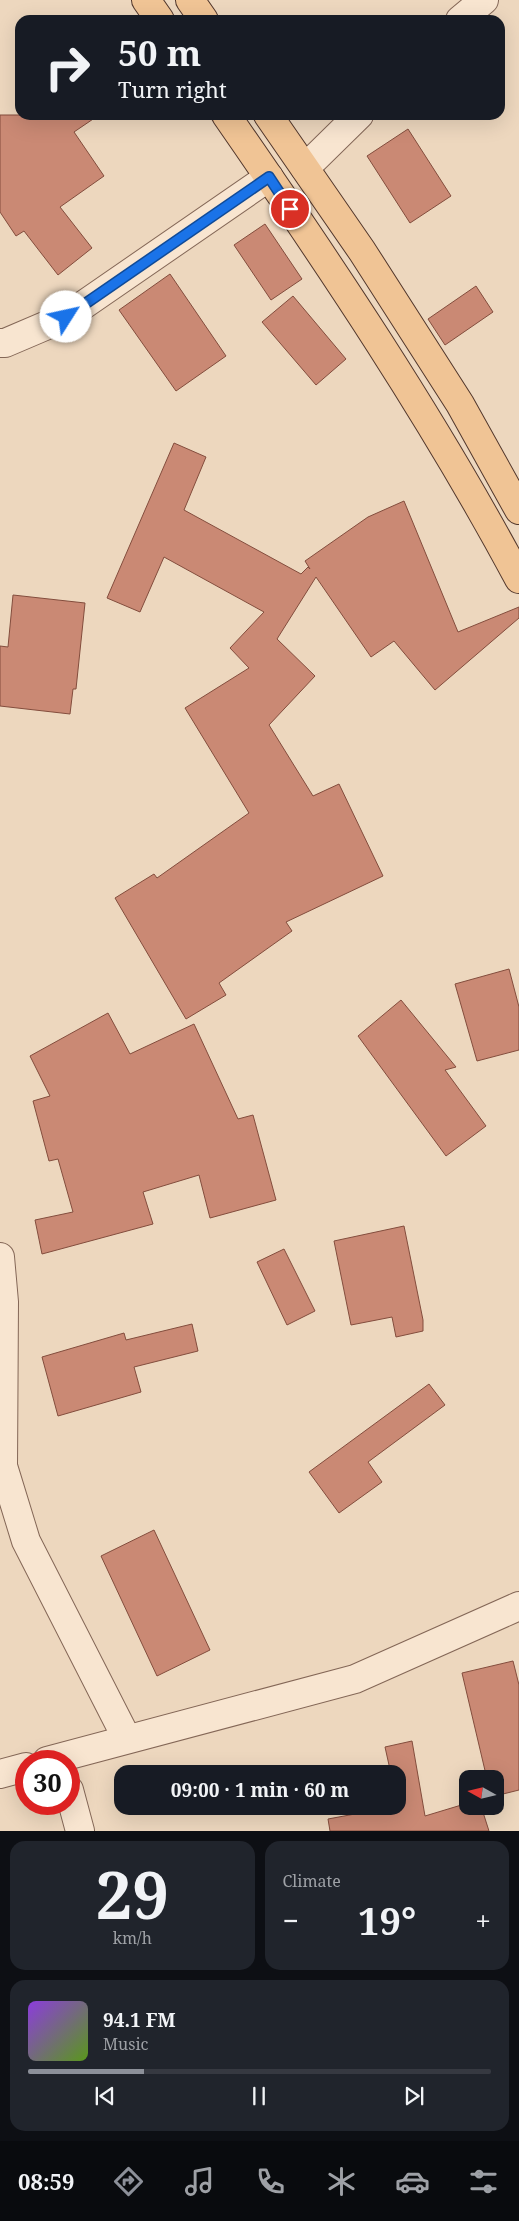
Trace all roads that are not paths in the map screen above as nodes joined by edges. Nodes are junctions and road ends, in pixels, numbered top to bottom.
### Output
1 (146, 0) edge
2 (190, 0) edge
3 (484, 0) edge
4 (156, 15) edge
5 (200, 15) edge
6 (466, 15) edge
7 (229, 120) edge
8 (271, 120) edge
9 (354, 120) edge
10 (305, 168) junction
11 (269, 177) junction
12 (0, 343) edge
13 (519, 510) edge
14 (519, 579) edge
15 (0, 1257) edge
16 (519, 1606) edge
17 (128, 1739) junction
18 (80, 1753) edge
19 (15, 1770) edge
20 (0, 1774) edge
21 (76, 1815) edge
22 (80, 1831) edge

1 - 4 main road
2 - 5 main road
3 - 6 street
7 - 11 main road
8 - 10 main road
9 - 10 street
10 - 13 main road
11 - 12 street
11 - 14 main road
15 - 17 street
16 - 17 street
17 - 18 street
19 - 20 street
21 - 22 street

